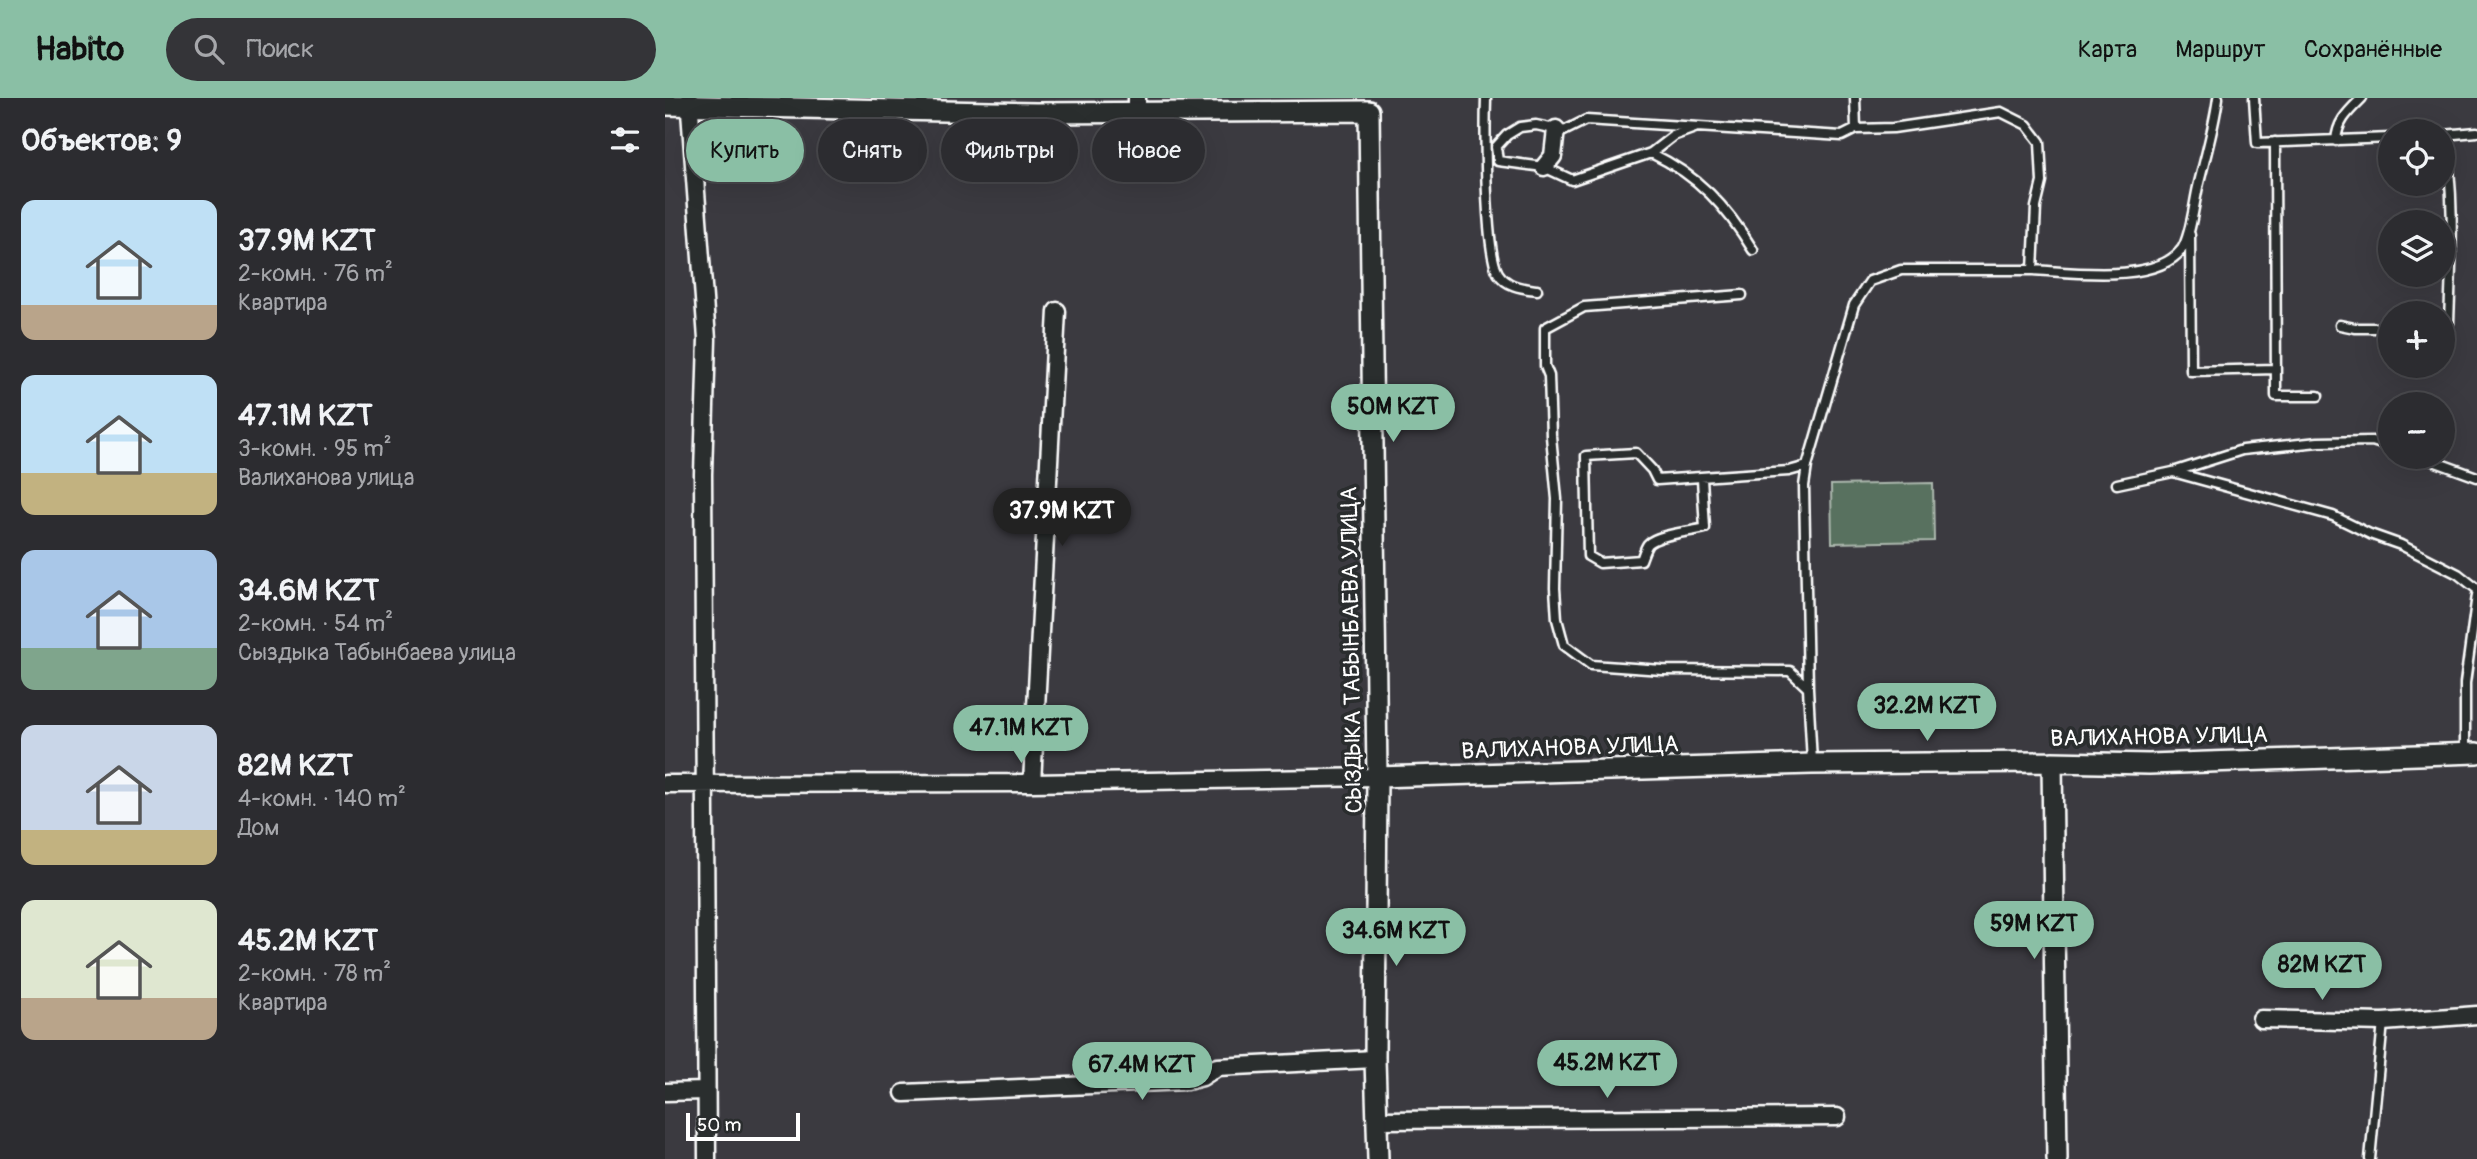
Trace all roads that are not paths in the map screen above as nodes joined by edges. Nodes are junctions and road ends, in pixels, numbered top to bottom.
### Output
1 (1486, 98) edge
2 (1855, 98) edge
3 (2218, 98) edge
4 (2254, 98) edge
5 (2362, 98) edge
6 (689, 102) edge
7 (665, 105) edge
8 (1137, 105) edge
9 (1289, 105) edge
10 (1369, 105) edge
11 (1036, 106) edge
12 (1695, 128) junction
13 (1856, 128) junction
14 (1556, 129) junction
15 (2477, 132) edge
16 (2455, 134) edge
17 (2378, 139) edge
18 (2336, 141) junction
19 (2275, 142) junction
20 (1496, 147) junction
21 (1487, 152) junction
22 (1651, 153) junction
23 (1498, 161) junction
24 (1487, 163) junction
25 (1544, 167) junction
26 (2451, 196) edge
27 (2190, 225) junction
28 (1753, 250) dead end
29 (2033, 270) junction
30 (1537, 290) dead end
31 (1742, 295) dead end
32 (2450, 301) edge
33 (1057, 312) dead end
34 (2340, 325) dead end
35 (2378, 328) edge
36 (2276, 369) junction
37 (2318, 396) dead end
38 (2378, 443) edge
39 (1807, 466) junction
40 (2455, 469) edge
41 (2173, 472) junction
42 (2477, 477) edge
43 (1702, 479) junction
44 (2117, 484) dead end
45 (2477, 589) edge
46 (2477, 594) edge
47 (1808, 688) junction
48 (2471, 753) edge
49 (2052, 762) junction
50 (1812, 764) junction
51 (1377, 777) junction
52 (1032, 783) junction
53 (706, 784) junction
54 (665, 785) edge
55 (2477, 1015) edge
56 (2261, 1019) dead end
57 (2383, 1021) junction
58 (1375, 1059) junction
59 (665, 1091) edge
60 (706, 1091) junction
61 (904, 1093) dead end
62 (1837, 1117) dead end
63 (1378, 1120) junction
64 (707, 1159) edge
65 (1378, 1159) edge
66 (2057, 1159) edge
67 (2370, 1159) edge

1 - 21 lane
2 - 13 lane
3 - 27 lane
4 - 19 lane
5 - 18 lane
6 - 7 street
6 - 11 street
6 - 53 street
8 - 9 street
8 - 11 street
9 - 10 street
10 - 51 street, СЫЗДЫКА ТАБЫНБАЕВА УЛИЦА
12 - 13 lane
12 - 14 lane
12 - 22 lane
13 - 29 lane
14 - 20 lane
14 - 25 street
15 - 16 lane
17 - 18 lane
18 - 19 lane
19 - 36 lane
20 - 21 lane
20 - 23 lane
21 - 24 lane
22 - 25 lane
22 - 28 lane
23 - 24 lane
23 - 25 lane
24 - 30 lane
26 - 32 lane
27 - 29 lane
27 - 36 lane
29 - 39 lane
31 - 47 lane
33 - 52 street
34 - 35 lane
36 - 37 lane
38 - 41 lane
39 - 43 lane
39 - 47 lane
40 - 42 lane
41 - 44 lane
41 - 45 lane
43 - 43 lane
46 - 48 lane
47 - 50 lane
48 - 49 street, ВАЛИХАНОВА УЛИЦА
49 - 50 street, ВАЛИХАНОВА УЛИЦА
49 - 66 street
50 - 51 street, ВАЛИХАНОВА УЛИЦА
51 - 52 street, ВАЛИХАНОВА УЛИЦА
51 - 58 street, СЫЗДЫКА ТАБЫНБАЕВА УЛИЦА
52 - 53 street, ВАЛИХАНОВА УЛИЦА
53 - 54 street, ВАЛИХАНОВА УЛИЦА
53 - 60 street
55 - 57 street
56 - 57 street
57 - 67 lane
58 - 61 street
58 - 63 street, СЫЗДЫКА ТАБЫНБАЕВА УЛИЦА
59 - 60 street
60 - 64 street
62 - 63 street
63 - 65 street, СЫЗДЫКА ТАБЫНБАЕВА УЛИЦА

